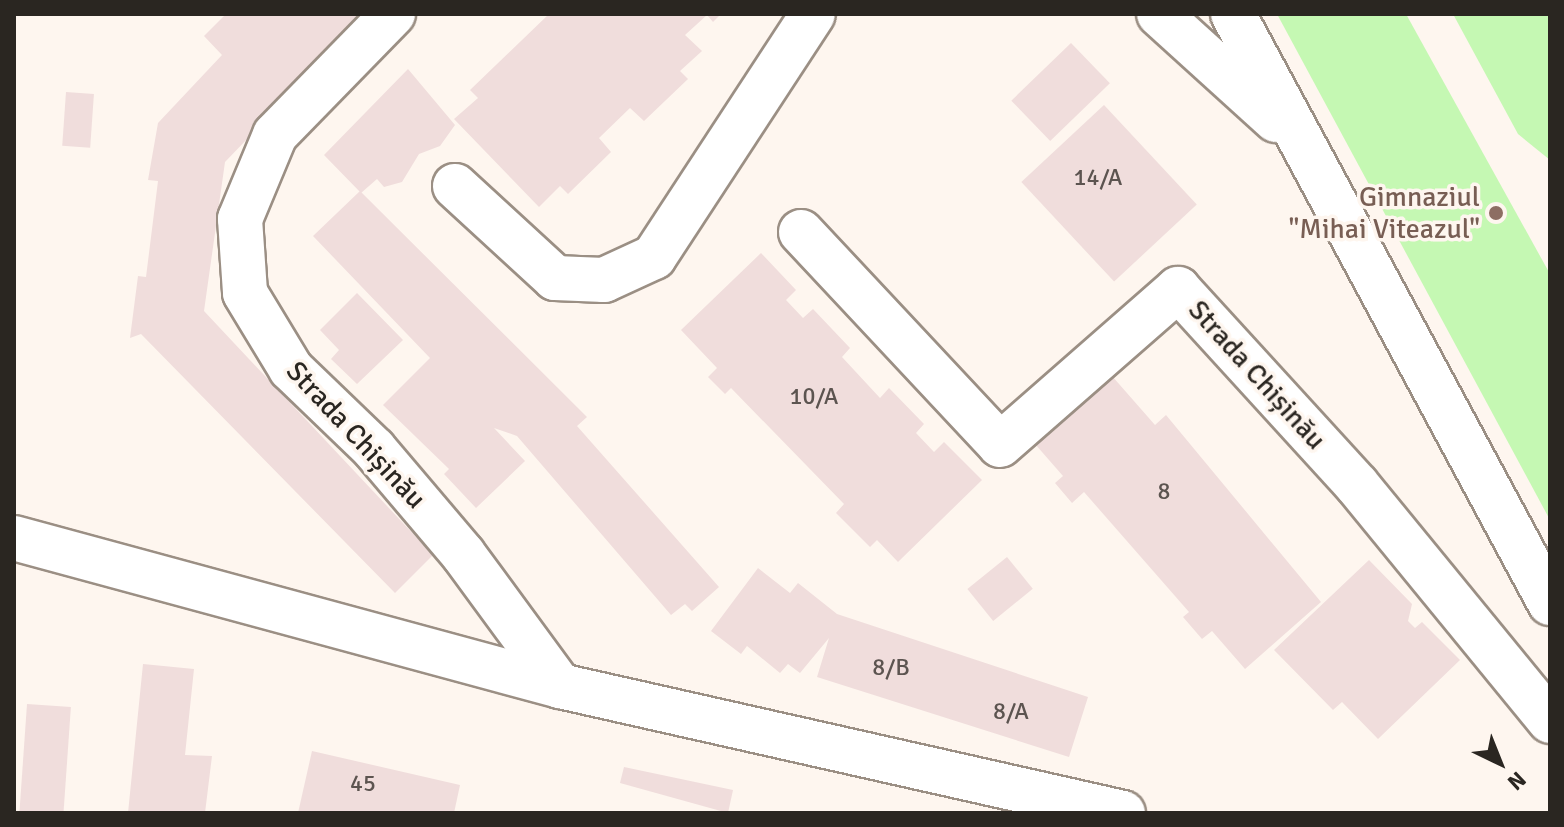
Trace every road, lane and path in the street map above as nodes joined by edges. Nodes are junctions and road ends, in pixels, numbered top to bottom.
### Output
1 (393, 14) edge
2 (813, 14) edge
3 (1159, 14) edge
4 (1233, 14) edge
5 (1296, 138) junction
6 (455, 186) dead end
7 (801, 232) dead end
8 (14, 538) edge
9 (1550, 603) edge
10 (560, 686) junction
11 (1550, 721) edge
12 (1123, 813) edge

1 - 10 street, Strada Chișinău
2 - 6 street
3 - 5 street
4 - 5 street
5 - 9 street
7 - 11 street, Strada Chișinău
8 - 10 street
10 - 12 street

